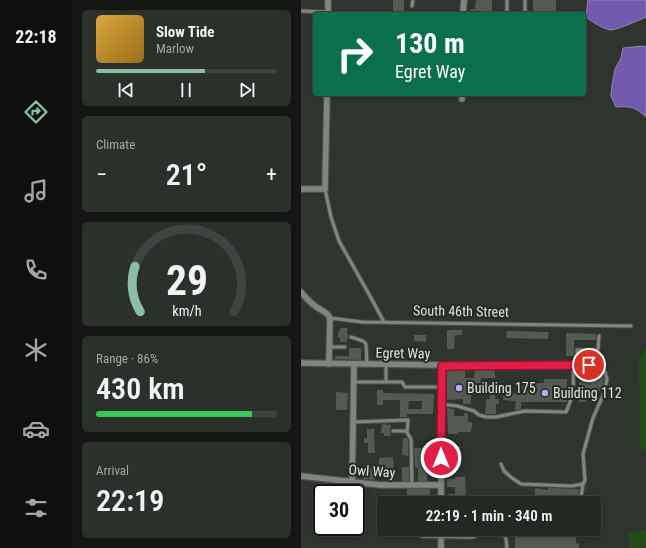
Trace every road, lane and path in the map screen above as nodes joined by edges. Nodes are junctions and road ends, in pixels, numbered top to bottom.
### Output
1 (328, 0) edge
2 (413, 0) edge
3 (463, 0) edge
4 (507, 0) edge
5 (525, 0) edge
6 (413, 6) dead end
7 (301, 12) edge
8 (313, 12) edge
9 (328, 12) edge
10 (463, 12) edge
11 (507, 12) edge
12 (525, 12) edge
13 (327, 96) edge
14 (301, 189) edge
15 (325, 189) junction
16 (301, 292) edge
17 (330, 318) junction
18 (384, 322) junction
19 (631, 326) dead end
20 (599, 336) dead end
21 (351, 337) dead end
22 (330, 347) junction
23 (345, 347) dead end
24 (301, 363) edge
25 (329, 364) junction
26 (354, 364) junction
27 (367, 364) junction
28 (385, 365) junction
29 (575, 365) junction
30 (600, 365) joint
31 (442, 366) junction
32 (353, 382) junction
33 (386, 382) junction
34 (442, 387) junction
35 (442, 404) junction
36 (353, 422) junction
37 (393, 431) dead end
38 (407, 432) junction
39 (501, 464) dead end
40 (301, 476) edge
41 (353, 482) junction
42 (583, 484) junction
43 (412, 485) junction
44 (441, 485) junction
45 (441, 496) edge
46 (581, 496) edge
47 (441, 536) edge
48 (505, 536) edge
49 (441, 548) edge
50 (507, 548) edge

1 - 9 street
2 - 6 lane
3 - 10 street
4 - 11 lane
5 - 12 lane
7 - 8 lane
13 - 15 street
14 - 15 street
15 - 18 lane
16 - 17 street
17 - 18 lane, South 46th Street
17 - 22 street
18 - 19 lane, South 46th Street
20 - 29 lane
21 - 27 lane
22 - 23 lane
22 - 25 street
24 - 25 street, Egret Way
25 - 26 street, Egret Way
26 - 27 street, Egret Way
26 - 32 street
27 - 28 street, Egret Way
28 - 31 street, Egret Way
28 - 33 lane
29 - 30 street, Egret Way
29 - 31 street, Egret Way
29 - 35 lane
30 - 42 lane
31 - 34 street
32 - 33 lane
32 - 36 street
33 - 34 lane
34 - 35 street
35 - 44 street
36 - 38 lane
36 - 41 street
37 - 38 lane
38 - 43 lane
39 - 42 lane
40 - 41 street, Owl Way
41 - 43 street, Owl Way
42 - 46 lane
43 - 44 street, Owl Way
44 - 45 street
47 - 49 street
48 - 50 lane

